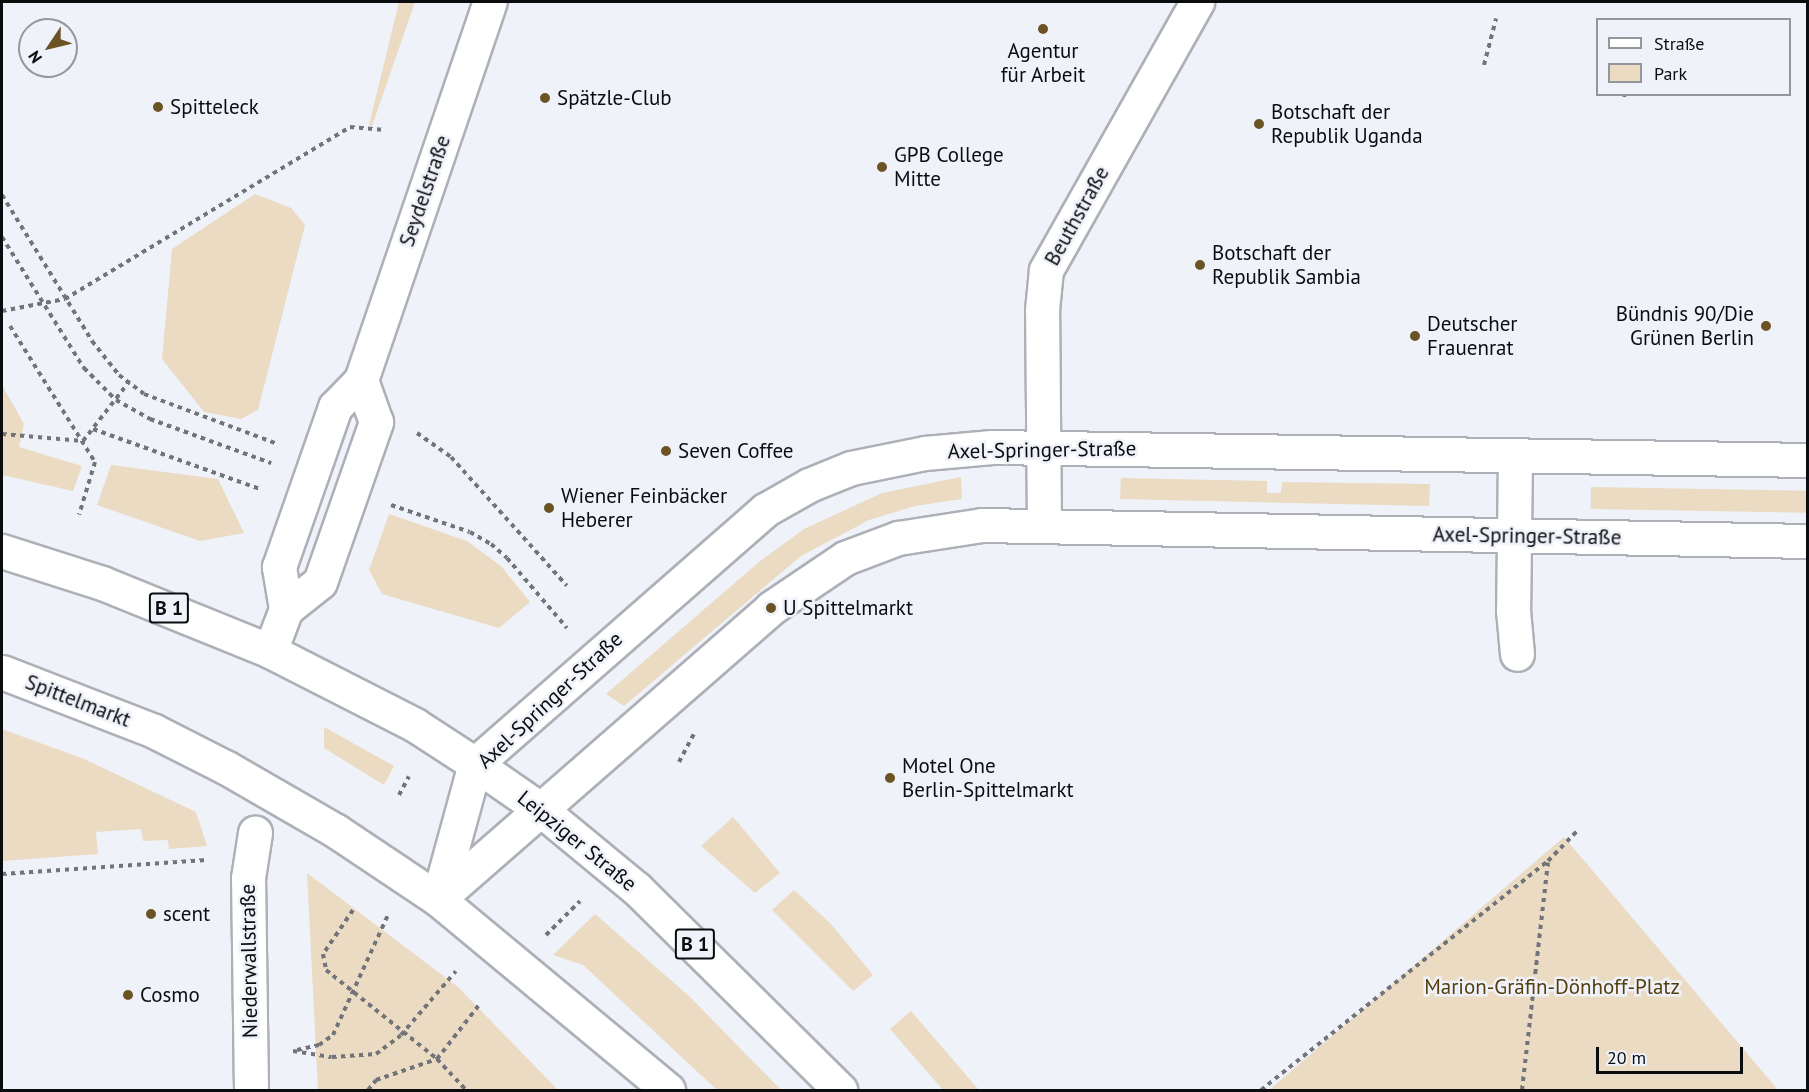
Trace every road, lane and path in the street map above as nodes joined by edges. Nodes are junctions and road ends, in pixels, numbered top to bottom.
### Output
1 (490, 2) edge
2 (1197, 2) edge
3 (1496, 19) dead end
4 (1484, 64) dead end
5 (385, 130) dead end
6 (2, 195) edge
7 (2, 237) edge
8 (65, 299) junction
9 (42, 304) junction
10 (2, 311) edge
11 (10, 326) dead end
12 (361, 380) junction
13 (129, 382) junction
14 (116, 400) junction
15 (93, 429) junction
16 (416, 432) dead end
17 (2, 434) edge
18 (83, 441) junction
19 (279, 444) dead end
20 (1044, 447) junction
21 (1515, 456) junction
22 (1808, 460) edge
23 (282, 466) dead end
24 (264, 490) dead end
25 (393, 505) dead end
26 (79, 515) dead end
27 (1044, 526) junction
28 (1514, 537) junction
29 (1808, 541) edge
30 (2, 551) edge
31 (567, 586) dead end
32 (286, 609) junction
33 (563, 623) dead end
34 (270, 651) junction
35 (1517, 654) dead end
36 (2, 672) edge
37 (695, 733) dead end
38 (679, 762) dead end
39 (476, 764) junction
40 (409, 776) dead end
41 (399, 795) dead end
42 (540, 809) junction
43 (1577, 831) dead end
44 (255, 833) dead end
45 (216, 859) dead end
46 (1548, 861) junction
47 (2, 874) edge
48 (438, 899) junction
49 (580, 901) dead end
50 (353, 910) dead end
51 (382, 929) dead end
52 (538, 943) dead end
53 (450, 980) dead end
54 (353, 992) junction
55 (479, 1005) dead end
56 (401, 1035) junction
57 (436, 1059) junction
58 (251, 1090) edge
59 (368, 1090) edge
60 (466, 1090) edge
61 (668, 1090) edge
62 (840, 1090) edge
63 (1261, 1090) edge
64 (1522, 1090) edge

1 - 12 main road, Seydelstraße
2 - 20 main road, Beuthstraße
3 - 4 path
5 - 8 path
6 - 8 path
7 - 9 path
8 - 9 path
8 - 13 path
9 - 10 path
9 - 14 path
11 - 18 path
12 - 32 main road, Seydelstraße
12 - 32 main road
13 - 14 path
13 - 19 path
14 - 15 path
14 - 23 path
15 - 18 path
15 - 24 path
16 - 31 path
17 - 18 path
18 - 26 path
20 - 21 main road, Axel-Springer-Straße
20 - 27 main road, Beuthstraße
20 - 39 main road, Axel-Springer-Straße
21 - 22 main road, Axel-Springer-Straße
21 - 28 main road
25 - 33 path
27 - 28 main road, Axel-Springer-Straße
27 - 42 main road, Axel-Springer-Straße
28 - 29 main road, Axel-Springer-Straße
28 - 35 main road
30 - 34 main road, B 1
32 - 34 main road
34 - 39 main road, Leipziger Straße / B 1
36 - 48 main road, Spittelmarkt
37 - 38 path
39 - 42 main road, Leipziger Straße / B 1
39 - 48 main road, Axel-Springer-Straße
40 - 41 path
42 - 48 main road, Axel-Springer-Straße
42 - 62 main road, Leipziger Straße / B 1
43 - 46 path
44 - 58 main road, Niederwallstraße
45 - 47 path
46 - 63 path
46 - 64 path
48 - 61 main road
49 - 52 path
50 - 54 path
51 - 54 path
53 - 56 path
54 - 56 path
54 - 56 path
55 - 57 path
56 - 57 path
57 - 59 path
57 - 60 path

